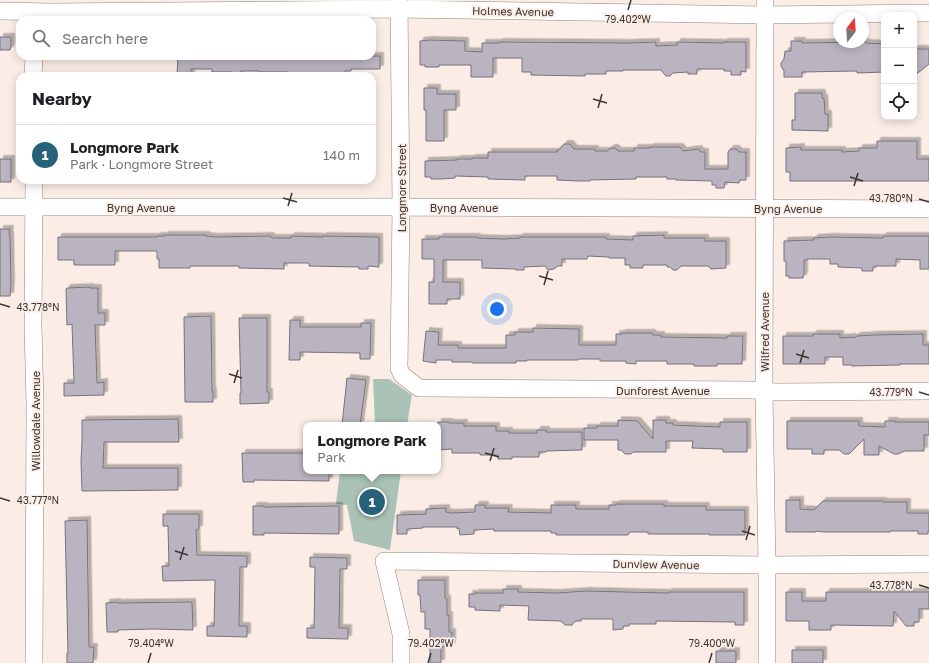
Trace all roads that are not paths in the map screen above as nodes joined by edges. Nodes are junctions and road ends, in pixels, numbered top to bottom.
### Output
1 (399, 4) edge
2 (765, 8) edge
3 (34, 10) edge
4 (0, 11) edge
5 (929, 13) edge
6 (34, 60) edge
7 (33, 72) edge
8 (34, 184) edge
9 (401, 206) junction
10 (0, 207) edge
11 (34, 207) junction
12 (765, 208) junction
13 (929, 209) edge
14 (402, 375) joint
15 (764, 391) junction
16 (929, 391) edge
17 (929, 564) edge
18 (767, 565) junction
19 (34, 663) edge
20 (402, 663) edge
21 (767, 663) edge

1 - 2 street, Holmes Avenue
1 - 3 street, Holmes Avenue
1 - 9 street, Longmore Street
2 - 5 street, Holmes Avenue
2 - 12 street, Wilfred Avenue
3 - 4 street, Holmes Avenue
6 - 7 street
8 - 11 street, Willowdale Avenue
9 - 11 street, Byng Avenue
9 - 12 street, Byng Avenue
9 - 14 street, Longmore Street
10 - 11 street, Byng Avenue
11 - 19 street, Willowdale Avenue
12 - 13 street, Byng Avenue
12 - 15 street, Wilfred Avenue
14 - 15 street, Dunforest Avenue
15 - 16 street, Dunforest Avenue
15 - 18 street, Wilfred Avenue
17 - 18 street, Dunview Avenue
18 - 20 street, Dunview Avenue
18 - 21 street, Wilfred Avenue

